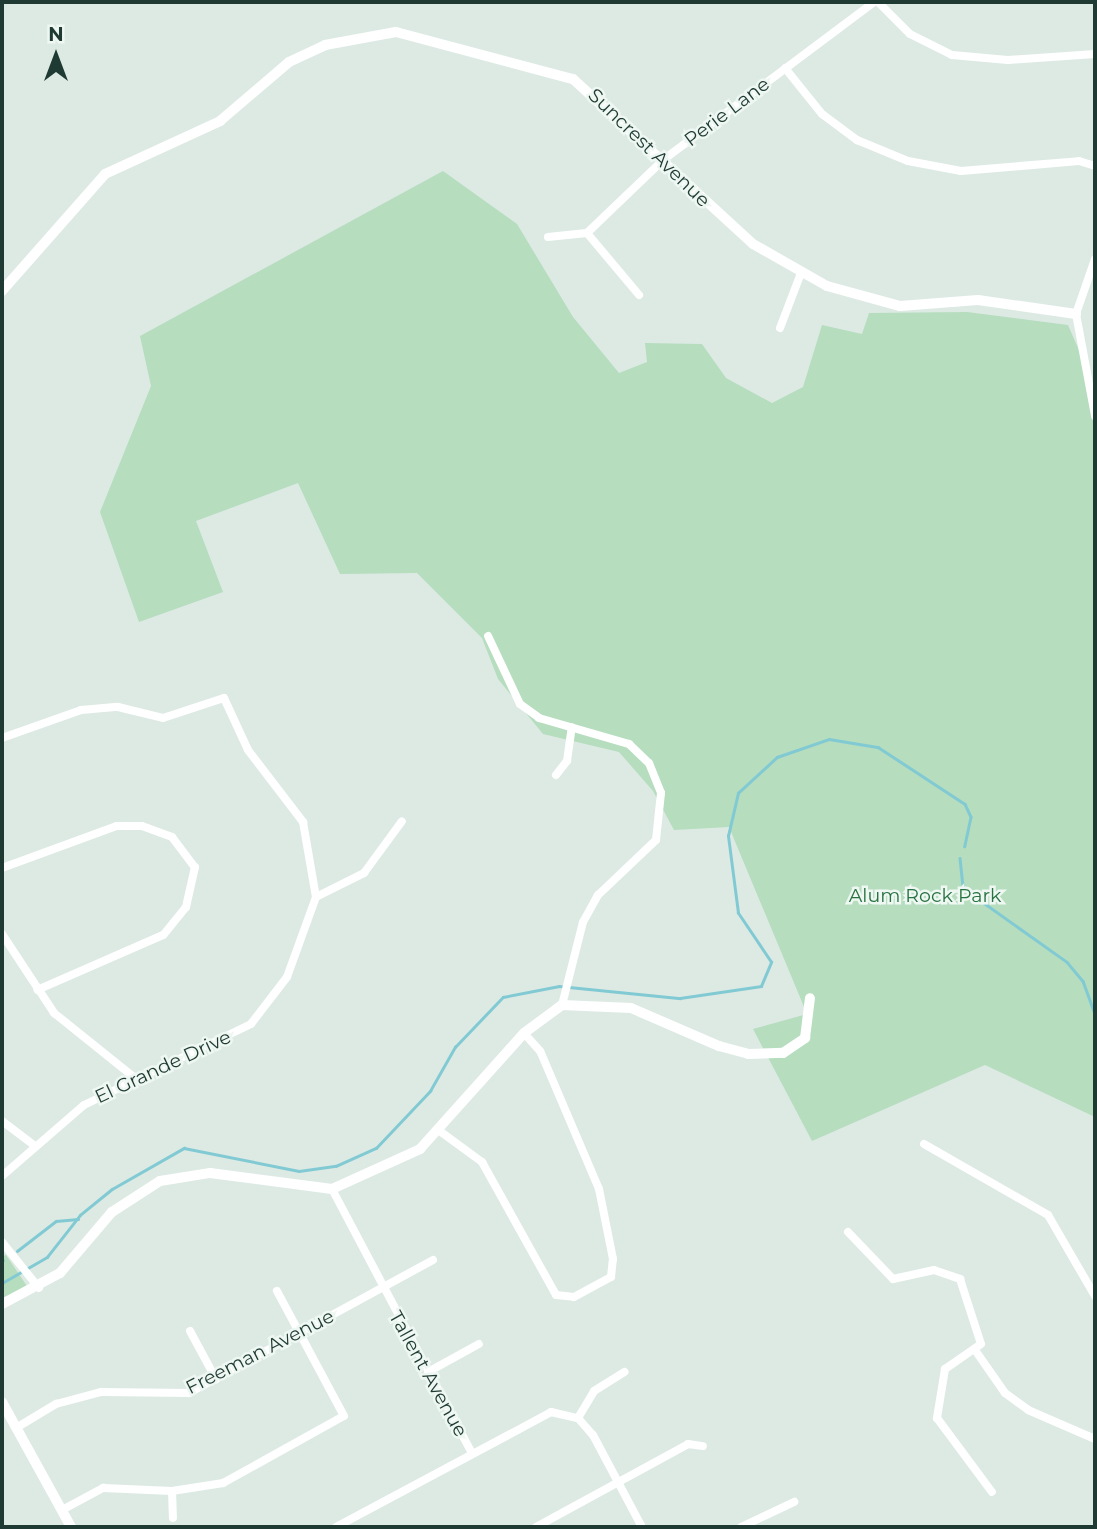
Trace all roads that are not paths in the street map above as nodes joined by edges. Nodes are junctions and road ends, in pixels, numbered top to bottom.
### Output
1 (876, 2) edge
2 (1095, 54) edge
3 (785, 68) junction
4 (663, 160) junction
5 (1095, 166) edge
6 (587, 233) junction
7 (548, 237) dead end
8 (1095, 259) edge
9 (801, 273) junction
10 (2, 290) edge
11 (639, 295) dead end
12 (1076, 314) junction
13 (780, 328) dead end
14 (1095, 416) edge
15 (488, 636) dead end
16 (572, 727) junction
17 (2, 738) edge
18 (556, 775) dead end
19 (402, 821) dead end
20 (2, 868) edge
21 (316, 897) junction
22 (2, 934) edge
23 (37, 990) junction
24 (810, 998) dead end
25 (562, 1005) junction
26 (523, 1032) junction
27 (135, 1078) junction
28 (2, 1121) edge
29 (441, 1132) junction
30 (924, 1144) dead end
31 (34, 1145) junction
32 (2, 1176) edge
33 (332, 1189) junction
34 (848, 1232) dead end
35 (2, 1241) edge
36 (433, 1260) dead end
37 (380, 1287) junction
38 (39, 1289) junction
39 (277, 1291) dead end
40 (1095, 1296) edge
41 (2, 1304) edge
42 (190, 1331) dead end
43 (300, 1333) junction
44 (479, 1344) dead end
45 (975, 1350) junction
46 (428, 1372) junction
47 (624, 1372) dead end
48 (216, 1379) junction
49 (2, 1402) edge
50 (578, 1418) junction
51 (16, 1428) junction
52 (1095, 1439) edge
53 (703, 1447) dead end
54 (472, 1453) junction
55 (618, 1483) junction
56 (172, 1491) junction
57 (992, 1492) dead end
58 (794, 1502) dead end
59 (62, 1510) junction
60 (173, 1518) dead end
61 (71, 1527) edge
62 (336, 1527) edge
63 (536, 1527) edge
64 (642, 1527) edge
65 (741, 1527) edge

1 - 2 street
1 - 3 street, Perie Lane
3 - 4 street, Perie Lane
3 - 5 street
4 - 6 street, Perie Lane
4 - 9 street, Suncrest Avenue
4 - 10 street, Suncrest Avenue
6 - 7 street
6 - 11 street
8 - 12 street
9 - 12 street, Suncrest Avenue
9 - 13 street
12 - 14 street
15 - 16 street
16 - 18 street
16 - 25 street
17 - 21 street, El Grande Drive
19 - 21 street
20 - 23 street
21 - 27 street, El Grande Drive
22 - 23 street
23 - 27 street
24 - 25 street
25 - 26 street
26 - 29 street
26 - 29 street
27 - 31 street, El Grande Drive
28 - 31 street
29 - 33 street
30 - 40 street
31 - 32 street, El Grande Drive
33 - 37 street, Tallent Avenue
33 - 38 street
34 - 45 street
35 - 38 street
36 - 37 street, Freeman Avenue
37 - 43 street, Freeman Avenue
37 - 46 street, Tallent Avenue
38 - 41 street
39 - 43 street
42 - 48 street
43 - 48 street, Freeman Avenue
43 - 56 street
44 - 46 street
45 - 52 street
45 - 57 street
46 - 54 street, Tallent Avenue
47 - 50 street
48 - 51 street, Freeman Avenue
49 - 51 street
50 - 54 street, Tallent Avenue
50 - 55 street
51 - 59 street
53 - 55 street
54 - 62 street
55 - 63 street
55 - 64 street
56 - 59 street
56 - 60 street
58 - 65 street
59 - 61 street

